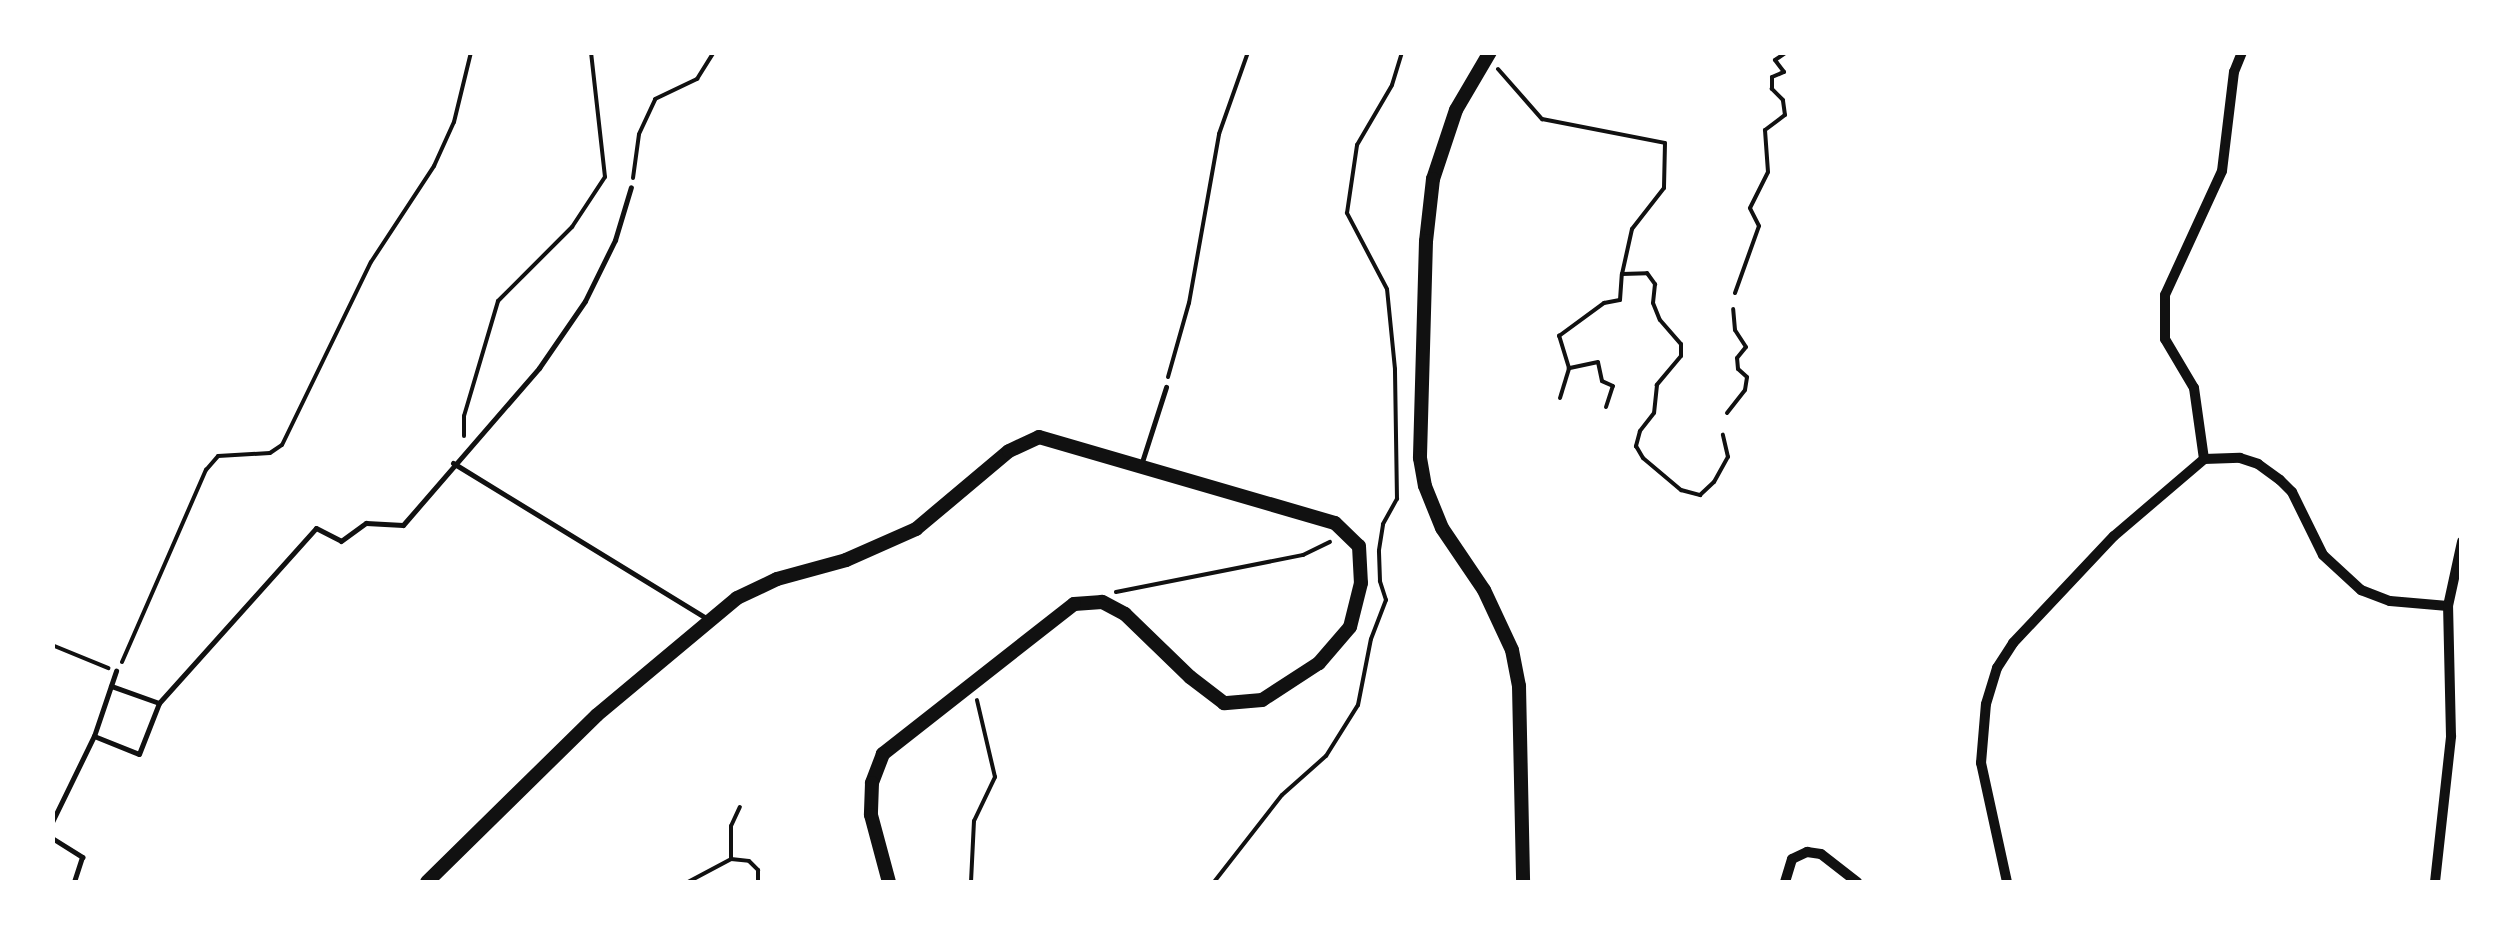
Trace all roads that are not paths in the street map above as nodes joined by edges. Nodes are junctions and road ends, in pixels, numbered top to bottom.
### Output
1 (2242, 52) edge
2 (1487, 57) edge
3 (631, 187) road end
4 (1166, 387) road end
5 (2204, 459) junction
6 (453, 463) junction
7 (1140, 466) junction
8 (2462, 542) edge
9 (2448, 606) junction
10 (710, 620) junction
11 (116, 671) road end
12 (111, 686) junction
13 (158, 703) junction
14 (94, 736) junction
15 (52, 822) edge
16 (52, 838) edge
17 (74, 882) edge
18 (426, 882) edge
19 (888, 882) edge
20 (1523, 882) edge
21 (1785, 882) edge
22 (1857, 882) edge
23 (2007, 882) edge
24 (2435, 882) edge

1 - 5 street
2 - 20 street
3 - 6 lane
4 - 7 lane
5 - 9 street
5 - 23 street
6 - 10 lane
6 - 13 lane
7 - 10 street
7 - 19 street
8 - 9 street
9 - 24 street
10 - 18 street
11 - 12 lane
12 - 13 lane
12 - 14 lane
13 - 14 lane
14 - 15 lane
16 - 17 lane
21 - 22 street

